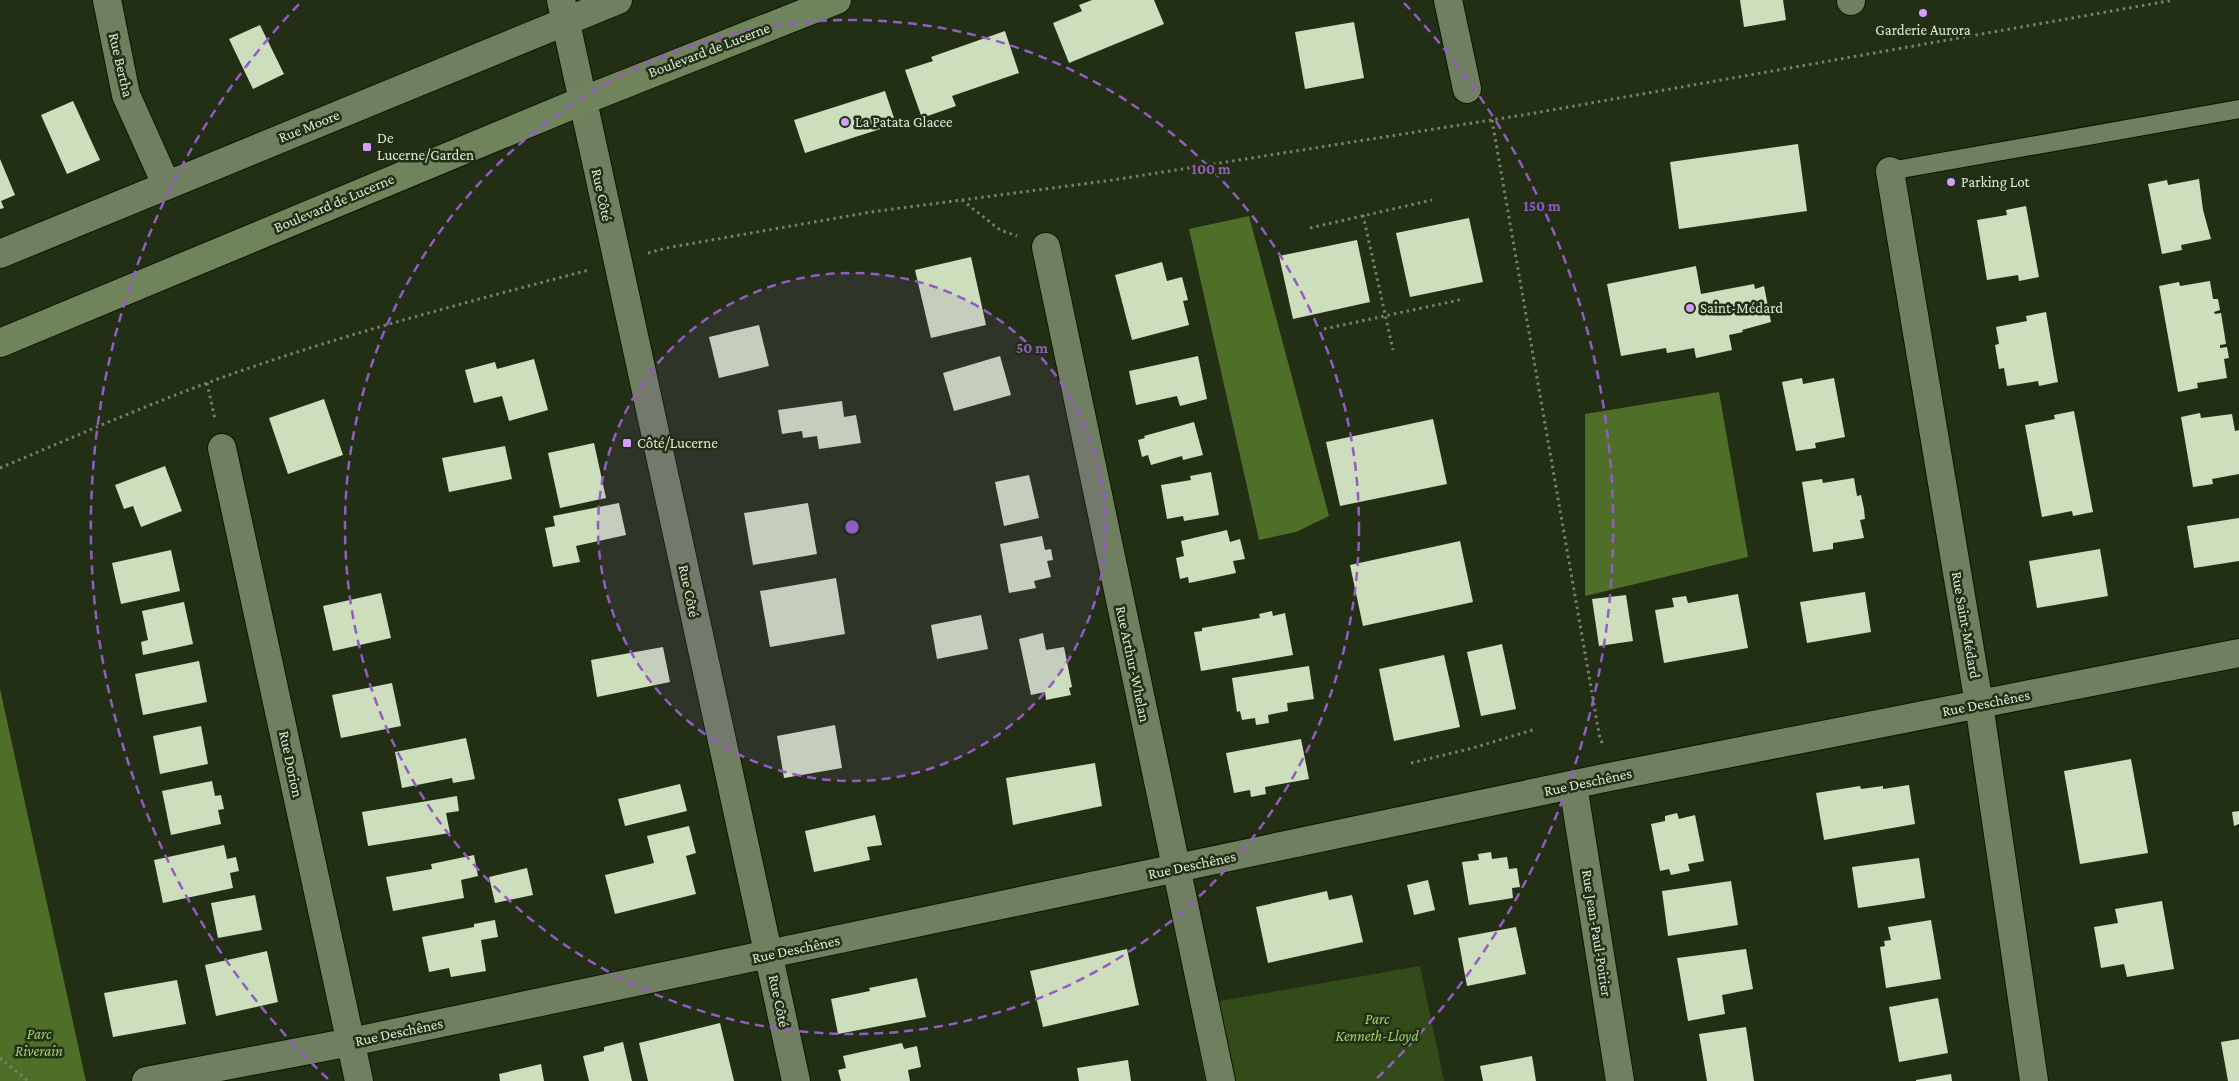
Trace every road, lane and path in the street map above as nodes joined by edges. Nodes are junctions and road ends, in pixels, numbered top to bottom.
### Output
1 (106, 0) edge
2 (618, 0) edge
3 (837, 0) edge
4 (1448, 0) edge
5 (2174, 0) edge
6 (563, 11) edge
7 (1467, 89) dead end
8 (582, 100) junction
9 (2239, 109) edge
10 (1492, 120) junction
11 (1890, 170) joint
12 (166, 184) junction
13 (961, 200) junction
14 (1432, 200) dead end
15 (1363, 215) junction
16 (1310, 228) dead end
17 (1046, 247) joint
18 (0, 254) edge
19 (617, 262) junction
20 (1464, 299) dead end
21 (1385, 316) junction
22 (1324, 329) dead end
23 (0, 343) edge
24 (1393, 350) dead end
25 (222, 448) dead end
26 (0, 468) edge
27 (2239, 653) edge
28 (1979, 704) junction
29 (1536, 729) dead end
30 (1411, 763) dead end
31 (1620, 775) junction
32 (1572, 784) junction
33 (1176, 868) junction
34 (768, 955) junction
35 (351, 1042) junction
36 (0, 1058) edge
37 (28, 1081) edge
38 (146, 1081) edge
39 (359, 1081) edge
40 (796, 1081) edge
41 (1220, 1081) edge
42 (1620, 1081) edge
43 (2034, 1081) edge

1 - 12 street, Rue Bertha
2 - 6 street, Rue Moore
3 - 8 main road, Boulevard de Lucerne
4 - 7 street
5 - 10 path
6 - 8 street, Rue Côté
6 - 12 street, Rue Moore
8 - 19 street, Rue Côté
8 - 23 main road, Boulevard de Lucerne
9 - 11 lane
10 - 13 path
10 - 31 path
11 - 28 street, Rue Saint-Médard
12 - 18 street, Rue Moore
13 - 17 path
13 - 19 path
14 - 15 path
15 - 16 path
15 - 21 path
17 - 33 street, Rue Arthur-Whelan
19 - 26 path
19 - 34 street, Rue Côté
20 - 21 path
21 - 22 path
21 - 24 path
25 - 35 street, Rue Dorion
27 - 28 street, Rue Deschênes
28 - 31 street, Rue Deschênes
28 - 43 street, Rue Saint-Médard
29 - 30 path
31 - 32 street, Rue Deschênes
32 - 33 street, Rue Deschênes
32 - 42 street, Rue Jean-Paul-Poirier
33 - 34 street, Rue Deschênes
33 - 41 street, Rue Arthur-Whelan
34 - 35 street, Rue Deschênes
34 - 40 street, Rue Côté
35 - 38 street, Rue Deschênes
35 - 39 street, Rue Dorion
36 - 37 path

